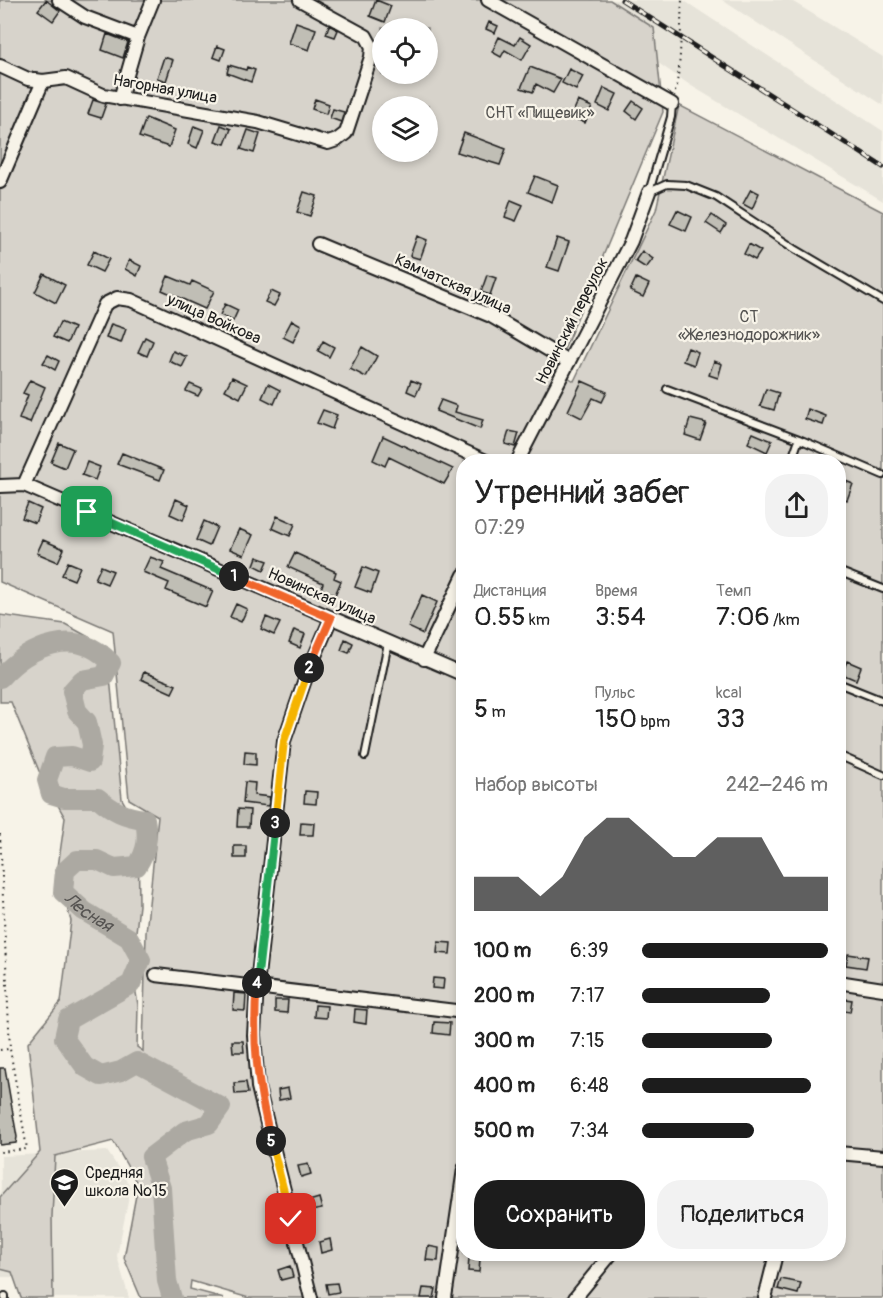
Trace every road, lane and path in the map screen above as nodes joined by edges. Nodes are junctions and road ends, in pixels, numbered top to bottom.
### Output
1 (59, 0) edge
2 (153, 0) edge
3 (300, 0) edge
4 (489, 0) edge
5 (682, 0) edge
6 (138, 37) junction
7 (0, 66) edge
8 (43, 81) junction
9 (120, 99) junction
10 (672, 104) junction
11 (0, 182) edge
12 (649, 192) junction
13 (318, 244) dead end
14 (883, 301) edge
15 (569, 362) junction
16 (667, 389) dead end
17 (799, 439) junction
18 (470, 454) edge
19 (521, 454) edge
20 (794, 454) edge
21 (834, 454) edge
22 (846, 459) edge
23 (883, 475) edge
24 (24, 484) junction
25 (0, 486) edge
26 (846, 574) edge
27 (883, 589) edge
28 (456, 592) edge
29 (331, 618) junction
30 (388, 643) junction
31 (424, 658) junction
32 (456, 672) edge
33 (846, 686) edge
34 (883, 701) edge
35 (365, 756) dead end
36 (846, 759) edge
37 (883, 775) edge
38 (0, 834) edge
39 (2, 916) edge
40 (156, 975) dead end
41 (846, 983) edge
42 (257, 985) junction
43 (883, 989) edge
44 (456, 1011) edge
45 (10, 1049) junction
46 (0, 1050) edge
47 (0, 1152) edge
48 (846, 1154) edge
49 (883, 1157) edge
50 (456, 1223) edge
51 (605, 1261) edge
52 (774, 1261) edge
53 (311, 1298) edge
54 (445, 1298) edge
55 (575, 1298) edge
56 (765, 1298) edge

1 - 6 street
2 - 6 street
3 - 9 street, Нагорная улица
4 - 10 street
5 - 10 path
6 - 9 street
7 - 8 street, Нагорная улица
8 - 9 street, Нагорная улица
8 - 11 street
10 - 12 lane
12 - 14 lane
12 - 15 street, Новинский переулок
13 - 15 street, Камчатская улица
15 - 19 street, Новинский переулок
16 - 17 lane
17 - 20 lane
17 - 21 lane
18 - 24 street, улица Войкова
22 - 23 lane
24 - 25 street, Новинская улица
24 - 29 street, Новинская улица
26 - 27 lane
28 - 31 street
29 - 30 street, Новинская улица
29 - 42 street
30 - 31 street, Новинская улица
30 - 35 lane
31 - 32 street, Новинская улица
33 - 34 lane
36 - 37 lane
38 - 39 path
39 - 45 path
40 - 42 street
41 - 43 street
42 - 44 street
42 - 53 street
45 - 46 path
45 - 47 path
48 - 49 street
50 - 54 street
51 - 55 street
52 - 56 street

